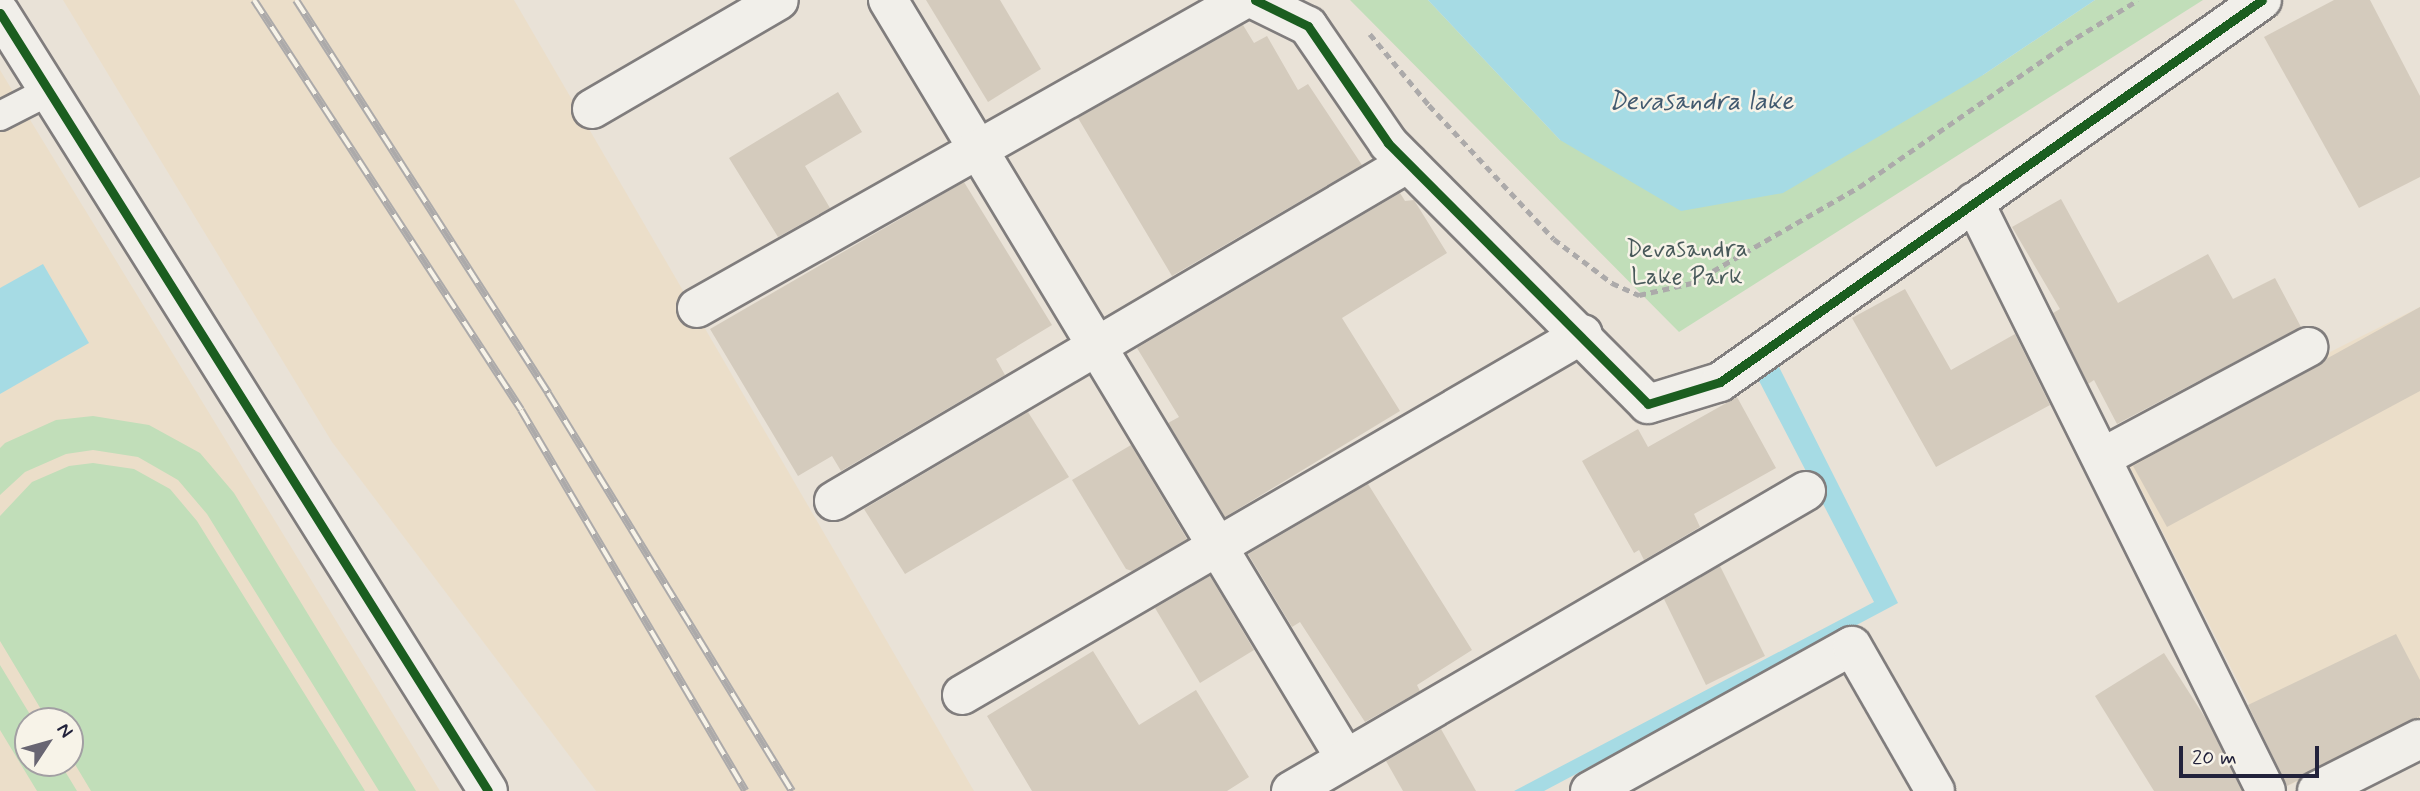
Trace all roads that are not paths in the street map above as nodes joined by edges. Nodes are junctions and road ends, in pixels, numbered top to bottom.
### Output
1 (779, 0) edge
2 (888, 0) edge
3 (1243, 0) edge
4 (1255, 0) edge
5 (2262, 0) edge
6 (0, 13) edge
7 (49, 91) junction
8 (592, 109) dead end
9 (0, 116) edge
10 (978, 149) junction
11 (1408, 163) junction
12 (1974, 202) junction
13 (697, 308) dead end
14 (1583, 334) junction
15 (1097, 346) junction
16 (2308, 347) dead end
17 (2103, 457) junction
18 (1806, 491) dead end
19 (834, 501) dead end
20 (1217, 546) junction
21 (962, 695) dead end
22 (2420, 739) edge
23 (1345, 758) junction
24 (488, 791) edge
25 (1291, 791) edge
26 (1590, 791) edge
27 (1935, 791) edge
28 (2266, 791) edge
29 (2317, 791) edge

1 - 8 street
2 - 10 street
3 - 10 street
4 - 11 street
5 - 12 street
6 - 7 street
7 - 9 lane
7 - 24 street
10 - 13 street
10 - 15 street
11 - 14 street
11 - 15 street
12 - 14 street
12 - 17 street
14 - 20 street
15 - 19 street
15 - 20 street
16 - 17 street
17 - 28 street
18 - 23 street
20 - 21 street
20 - 23 street
22 - 29 street
23 - 25 street
26 - 27 street

